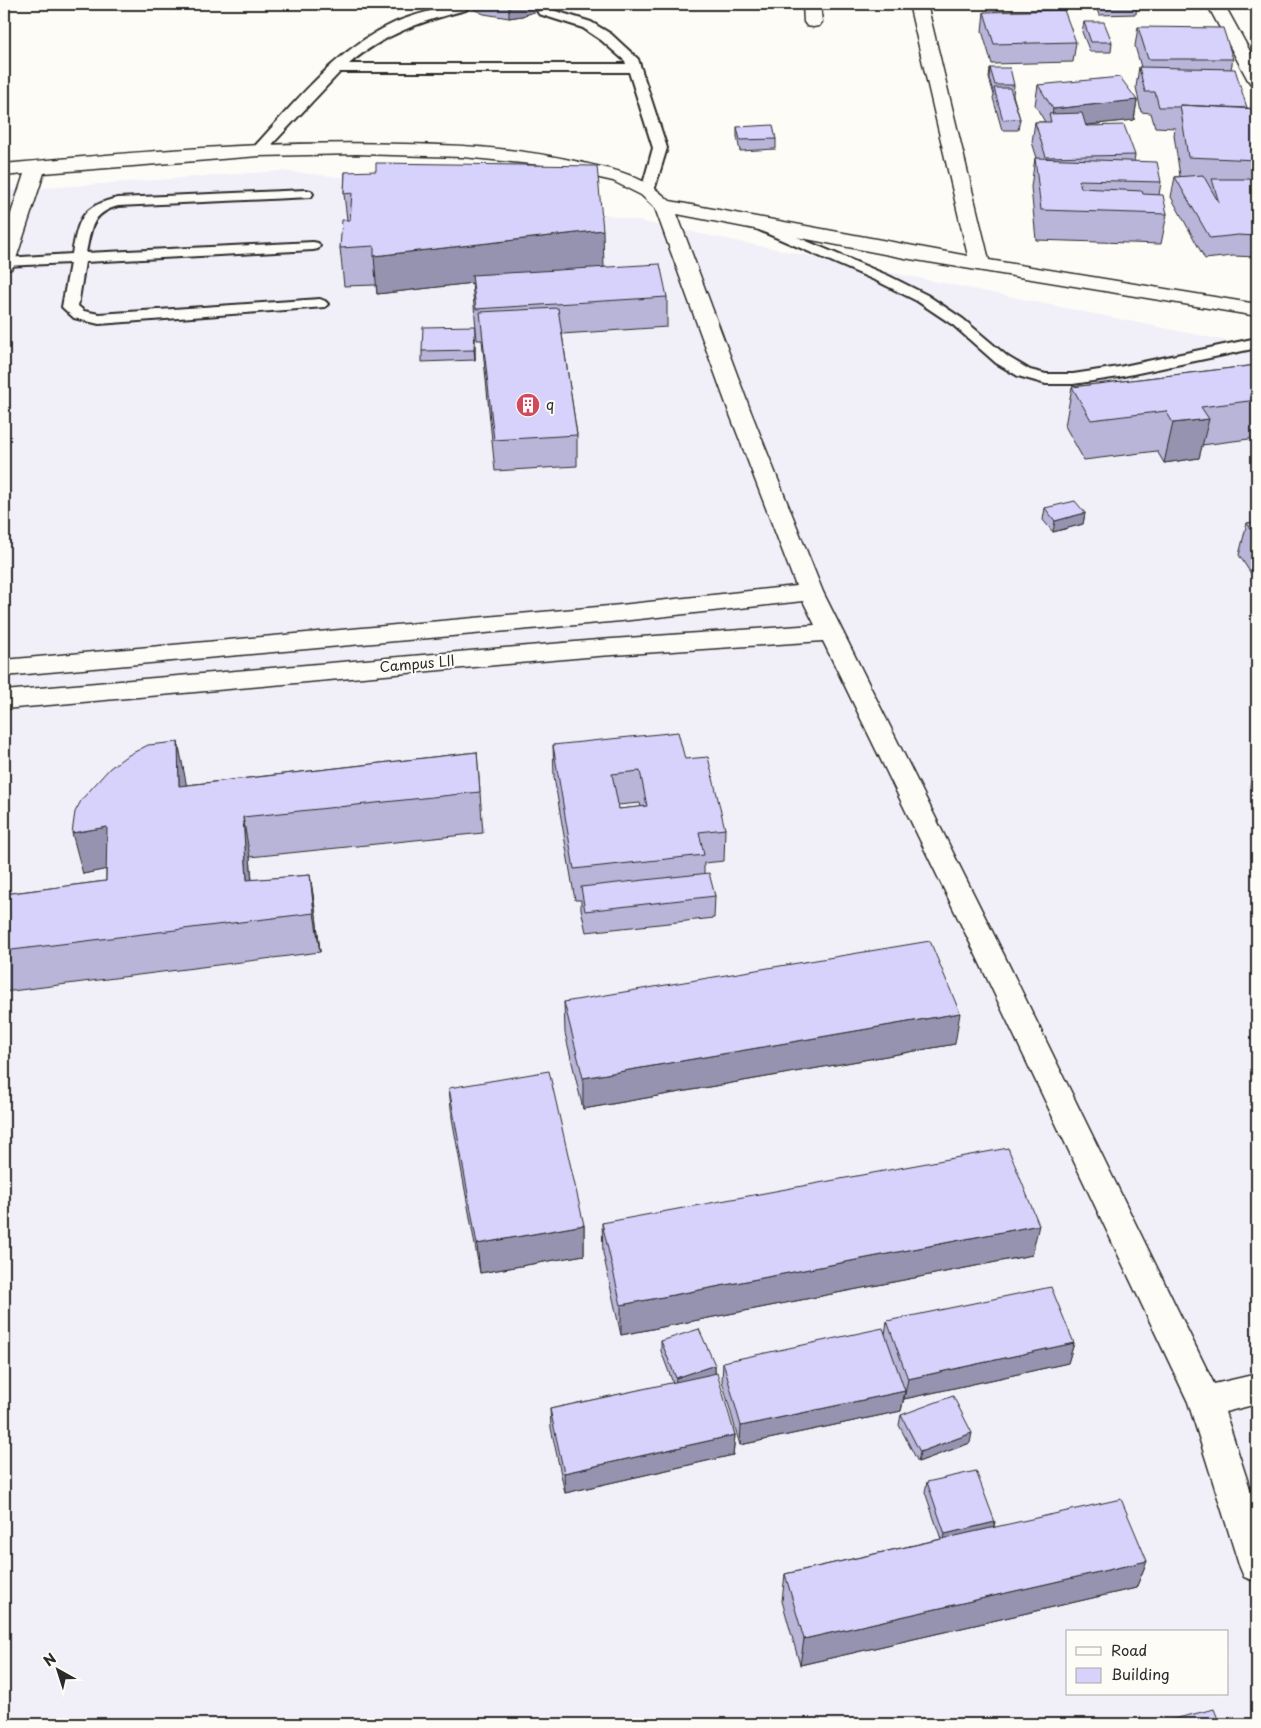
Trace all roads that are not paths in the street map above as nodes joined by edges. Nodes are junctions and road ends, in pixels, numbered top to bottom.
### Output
1 (812, 4) edge
2 (918, 4) edge
3 (1216, 4) edge
4 (462, 7) dead end
5 (543, 11) dead end
6 (813, 22) dead end
7 (337, 68) junction
8 (633, 68) junction
9 (1257, 80) edge
10 (260, 150) junction
11 (36, 168) junction
12 (4, 170) edge
13 (306, 194) dead end
14 (656, 199) junction
15 (757, 224) junction
16 (313, 246) dead end
17 (78, 258) junction
18 (4, 263) edge
19 (980, 264) junction
20 (320, 304) dead end
21 (1257, 310) edge
22 (1257, 343) edge
23 (811, 592) junction
24 (830, 632) junction
25 (4, 668) edge
26 (4, 700) edge
27 (1257, 1389) edge
28 (1205, 1401) junction
29 (1257, 1565) edge

1 - 6 street
2 - 19 street
3 - 9 street
4 - 7 lane
5 - 8 lane
7 - 8 lane
7 - 10 lane
8 - 14 lane
10 - 11 street
10 - 14 street
11 - 12 street
11 - 18 street
13 - 17 lane
14 - 15 street
14 - 23 street
15 - 19 street
15 - 22 lane
16 - 17 lane
17 - 18 lane
17 - 20 lane
19 - 21 street
23 - 24 street
23 - 25 street
24 - 26 street, Campus Lll
24 - 28 street
27 - 28 street
28 - 29 street

